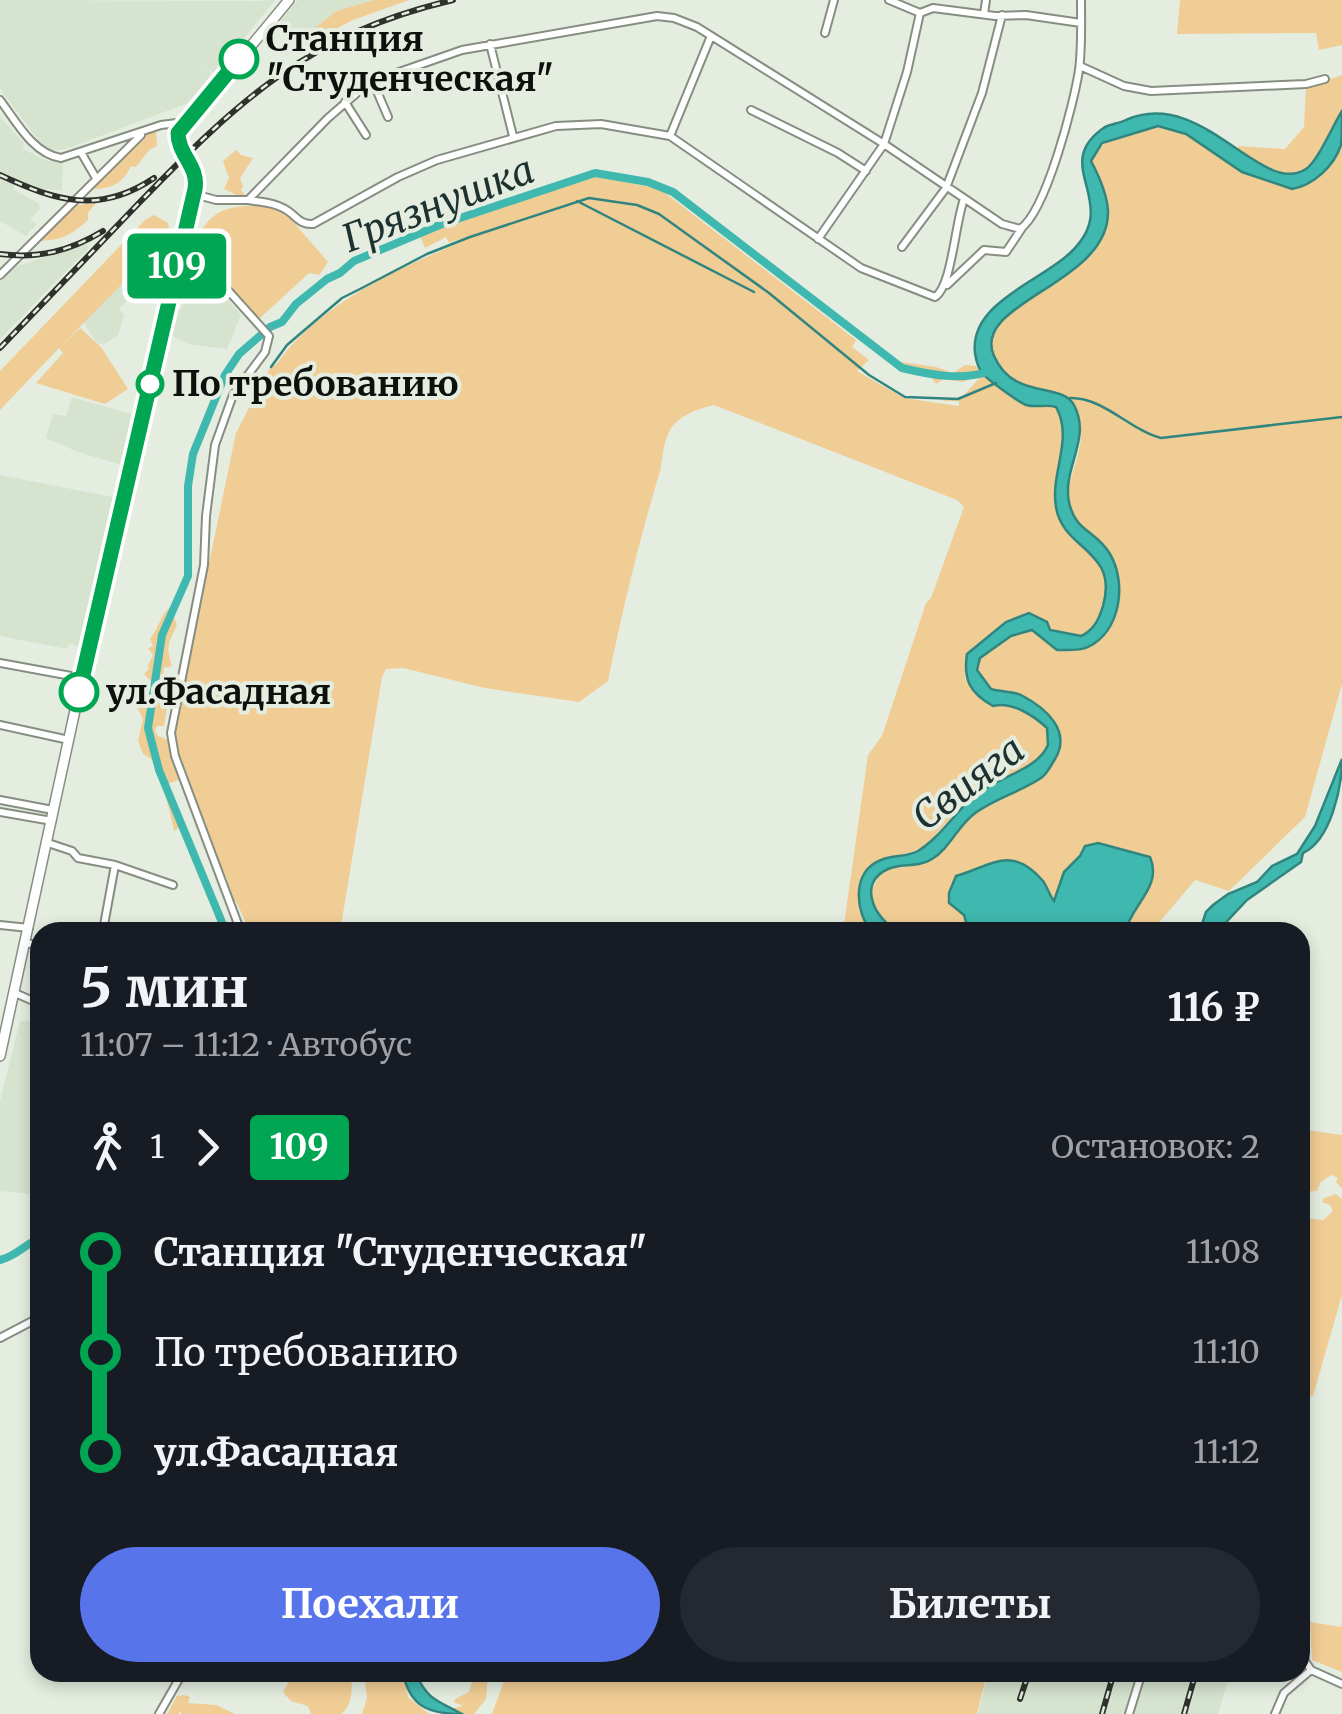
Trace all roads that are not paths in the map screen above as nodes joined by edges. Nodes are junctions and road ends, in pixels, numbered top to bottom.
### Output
1 (289, 0) edge
2 (834, 0) edge
3 (986, 0) edge
4 (1081, 0) edge
5 (892, 1) edge
6 (920, 13) junction
7 (984, 14) junction
8 (1002, 15) junction
9 (1081, 23) junction
10 (825, 32) dead end
11 (712, 36) junction
12 (490, 44) junction
13 (1080, 66) junction
14 (1325, 78) dead end
15 (372, 82) junction
16 (0, 100) edge
17 (346, 102) junction
18 (751, 110) dead end
19 (388, 116) dead end
20 (185, 122) junction
21 (145, 130) junction
22 (366, 135) dead end
23 (513, 136) junction
24 (670, 136) junction
25 (884, 144) junction
26 (82, 154) junction
27 (866, 171) junction
28 (96, 180) junction
29 (946, 188) junction
30 (194, 194) junction
31 (248, 200) junction
32 (964, 200) junction
33 (1022, 228) junction
34 (818, 239) junction
35 (902, 247) dead end
36 (182, 248) junction
37 (0, 275) edge
38 (946, 286) junction
39 (0, 662) edge
40 (82, 678) junction
41 (0, 725) edge
42 (69, 740) junction
43 (0, 800) edge
44 (0, 812) edge
45 (53, 815) junction
46 (48, 843) junction
47 (115, 865) junction
48 (173, 885) dead end
49 (31, 922) edge
50 (105, 922) edge
51 (237, 922) edge
52 (0, 925) edge
53 (30, 928) joint
54 (26, 944) junction
55 (30, 945) edge
56 (14, 998) junction
57 (30, 1002) edge
58 (0, 1004) edge
59 (0, 1056) edge
60 (30, 1322) edge
61 (0, 1338) edge
62 (1311, 1670) edge
63 (178, 1682) edge
64 (1139, 1682) edge
65 (1297, 1682) edge
66 (1342, 1684) edge
67 (159, 1714) edge
68 (1129, 1714) edge
69 (1275, 1714) edge

1 - 20 main road
2 - 10 street
3 - 7 street
4 - 9 street
5 - 6 street
6 - 7 street
6 - 25 street
7 - 8 street
8 - 9 street
8 - 29 street
9 - 13 street
11 - 12 street
11 - 24 street
11 - 25 street
12 - 15 street
12 - 23 street
13 - 14 street
13 - 33 street
15 - 17 street
15 - 19 street
16 - 26 street
17 - 22 street
17 - 31 street
18 - 27 street
20 - 21 street
20 - 30 main road
21 - 26 street
21 - 28 street
23 - 24 street
23 - 31 street
24 - 34 street
25 - 27 street
25 - 29 street
26 - 28 street
27 - 34 street
28 - 37 street
29 - 32 street
29 - 35 street
30 - 31 street
30 - 36 main road
32 - 33 street
32 - 38 street
33 - 38 street
34 - 38 street
36 - 40 main road
36 - 51 street
39 - 40 street
40 - 42 main road
41 - 42 street
42 - 45 main road
43 - 45 street
44 - 45 street
45 - 46 main road
46 - 47 street
46 - 49 main road
47 - 48 street
47 - 50 street
52 - 53 street
53 - 54 main road
54 - 55 street
54 - 56 main road
56 - 57 street
56 - 58 street
56 - 59 main road
60 - 61 street
62 - 66 street
63 - 67 street
64 - 68 street
65 - 69 street

